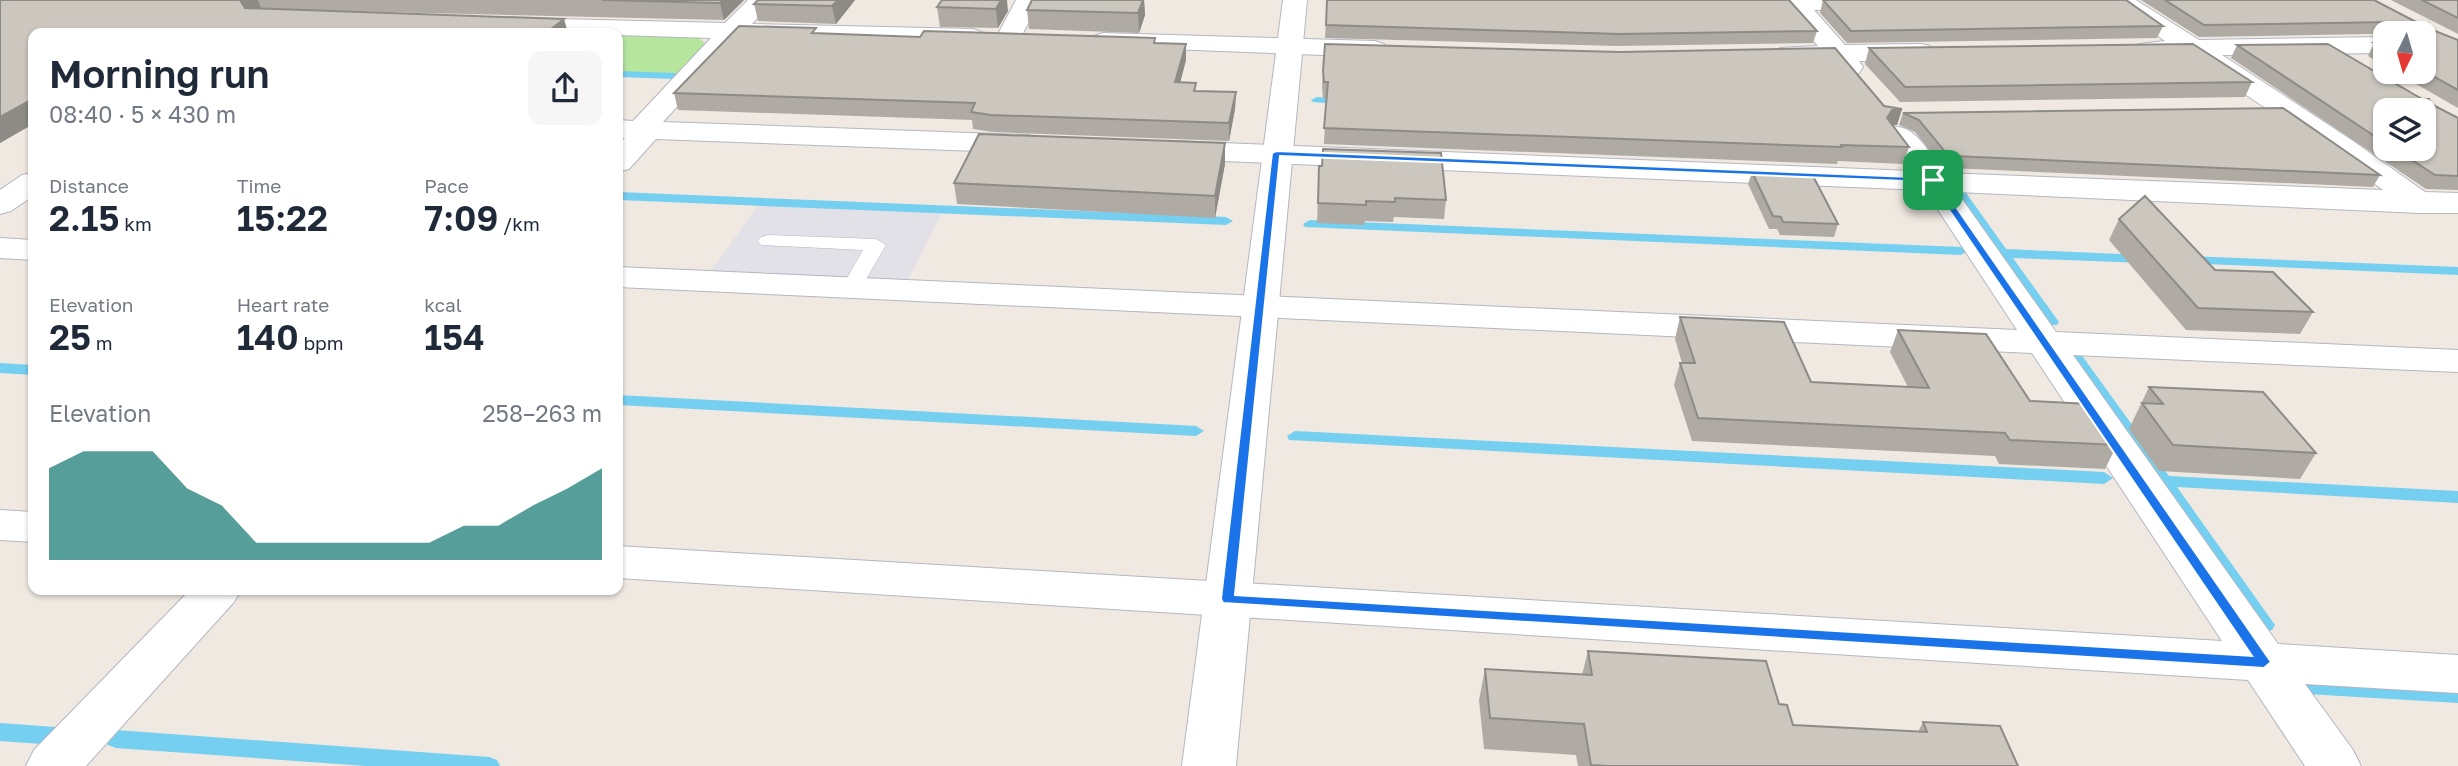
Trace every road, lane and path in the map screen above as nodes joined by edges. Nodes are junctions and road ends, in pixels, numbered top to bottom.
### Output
1 (761, 0) edge
2 (1028, 0) edge
3 (1295, 0) edge
4 (2120, 0) edge
5 (1902, 1) edge
6 (497, 24) edge
7 (732, 31) junction
8 (1009, 38) junction
9 (1035, 39) edge
10 (1076, 40) edge
11 (2373, 45) edge
12 (1289, 46) junction
13 (2327, 46) junction
14 (2193, 48) junction
15 (2125, 49) edge
16 (1398, 50) edge
17 (1948, 52) edge
18 (1839, 54) junction
19 (1762, 55) edge
20 (2373, 73) edge
21 (1865, 84) edge
22 (2284, 108) junction
23 (2243, 109) edge
24 (1902, 121) edge
25 (635, 130) edge
26 (1053, 145) edge
27 (1150, 149) edge
28 (623, 153) edge
29 (1276, 153) junction
30 (1933, 180) junction
31 (28, 185) edge
32 (2420, 203) junction
33 (2458, 203) edge
34 (0, 204) edge
35 (768, 241) dead end
36 (0, 248) edge
37 (28, 250) edge
38 (623, 276) edge
39 (852, 287) junction
40 (1259, 306) junction
41 (2043, 342) junction
42 (2458, 361) edge
43 (0, 525) edge
44 (28, 527) edge
45 (623, 562) edge
46 (213, 595) edge
47 (1228, 599) junction
48 (2264, 662) junction
49 (2458, 674) edge
50 (53, 766) edge
51 (1209, 766) edge
52 (2334, 766) edge

1 - 7 street
2 - 8 street
3 - 12 street
4 - 14 street
5 - 18 street
6 - 7 street
7 - 8 street
7 - 25 street
8 - 9 street
10 - 12 street
11 - 13 street
12 - 16 street
12 - 29 street
13 - 14 street
13 - 20 street
14 - 15 street
14 - 22 street
17 - 18 street
18 - 19 street
18 - 21 street
22 - 23 street
22 - 32 street
24 - 30 street
25 - 26 street
25 - 28 street
27 - 29 street
29 - 30 street
29 - 40 street
30 - 32 street
30 - 41 street
31 - 34 street
32 - 33 street
35 - 39 lane
36 - 37 street
38 - 39 street
39 - 40 street
40 - 41 street
40 - 47 street
41 - 42 street
41 - 48 street
43 - 44 street
45 - 47 street
46 - 50 street
47 - 48 street
47 - 51 street
48 - 49 street
48 - 52 street

